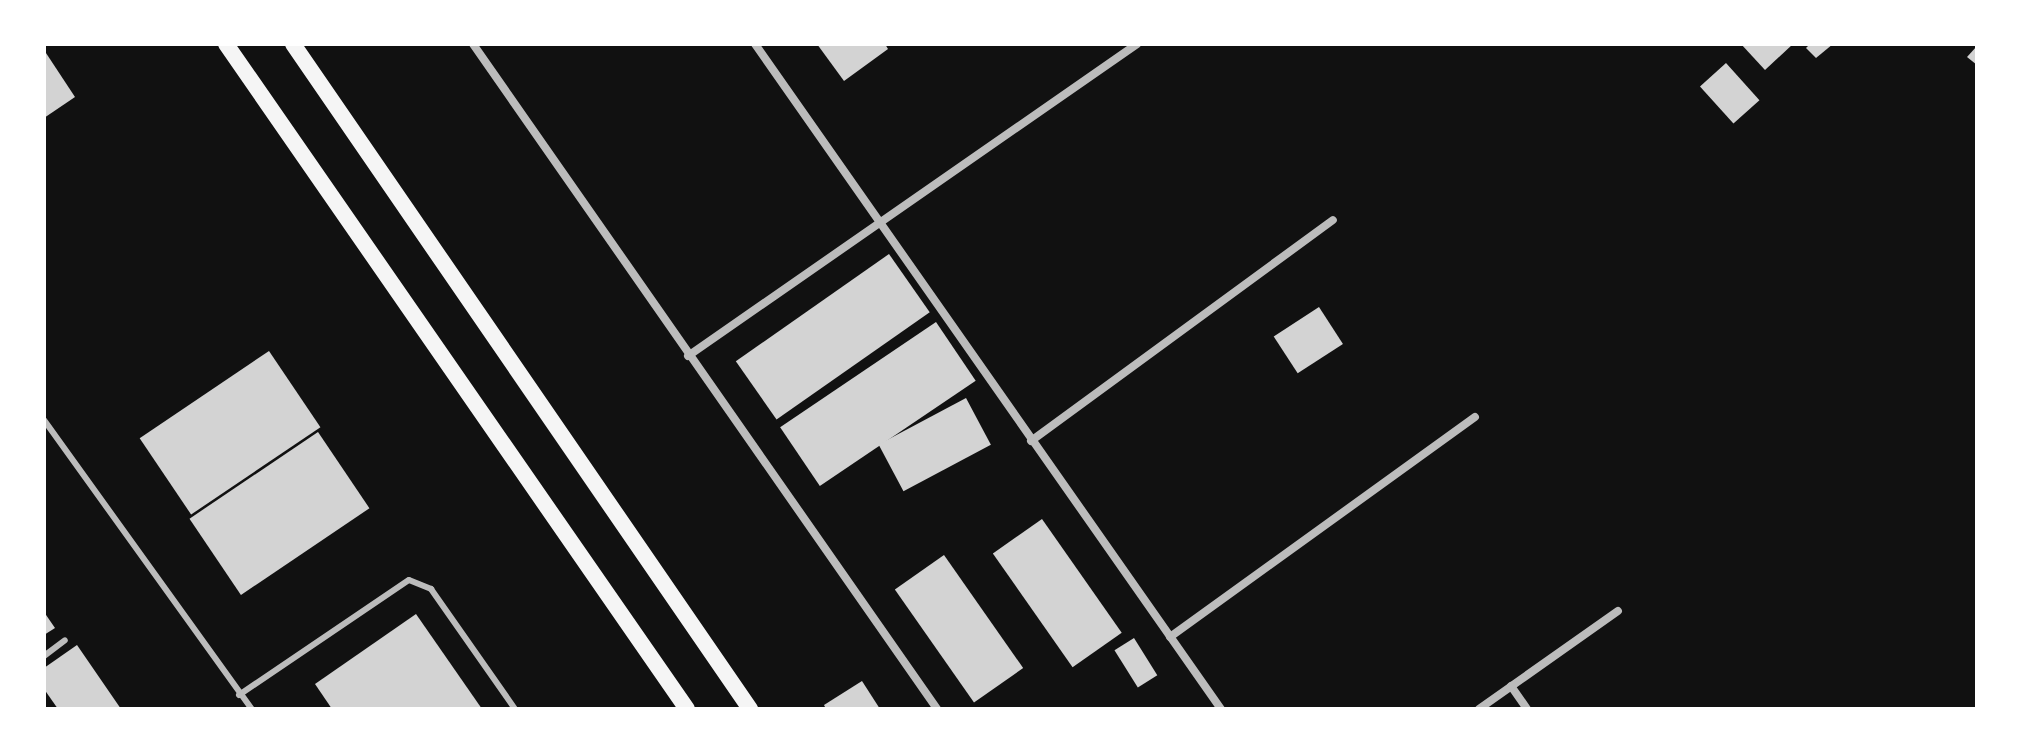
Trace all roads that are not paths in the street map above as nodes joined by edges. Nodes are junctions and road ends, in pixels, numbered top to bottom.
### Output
1 (226, 44) edge
2 (293, 44) edge
3 (473, 44) edge
4 (755, 44) edge
5 (1137, 44) edge
6 (1333, 220) dead end
7 (880, 222) junction
8 (688, 356) junction
9 (1475, 417) dead end
10 (44, 420) edge
11 (1031, 441) junction
12 (1618, 611) dead end
13 (1170, 637) junction
14 (65, 640) dead end
15 (44, 656) edge
16 (1511, 686) junction
17 (239, 695) junction
18 (252, 709) edge
19 (515, 709) edge
20 (687, 709) edge
21 (750, 709) edge
22 (937, 709) edge
23 (1221, 709) edge
24 (1479, 709) edge
25 (1527, 709) edge

1 - 20 main road
2 - 21 main road
3 - 8 street
4 - 7 street
5 - 7 street
6 - 11 street
7 - 8 street
7 - 11 street
8 - 22 street
9 - 13 street
10 - 17 lane
11 - 13 street
12 - 16 street
13 - 23 street
14 - 15 lane
16 - 24 street
16 - 25 street
17 - 18 lane
17 - 19 lane

